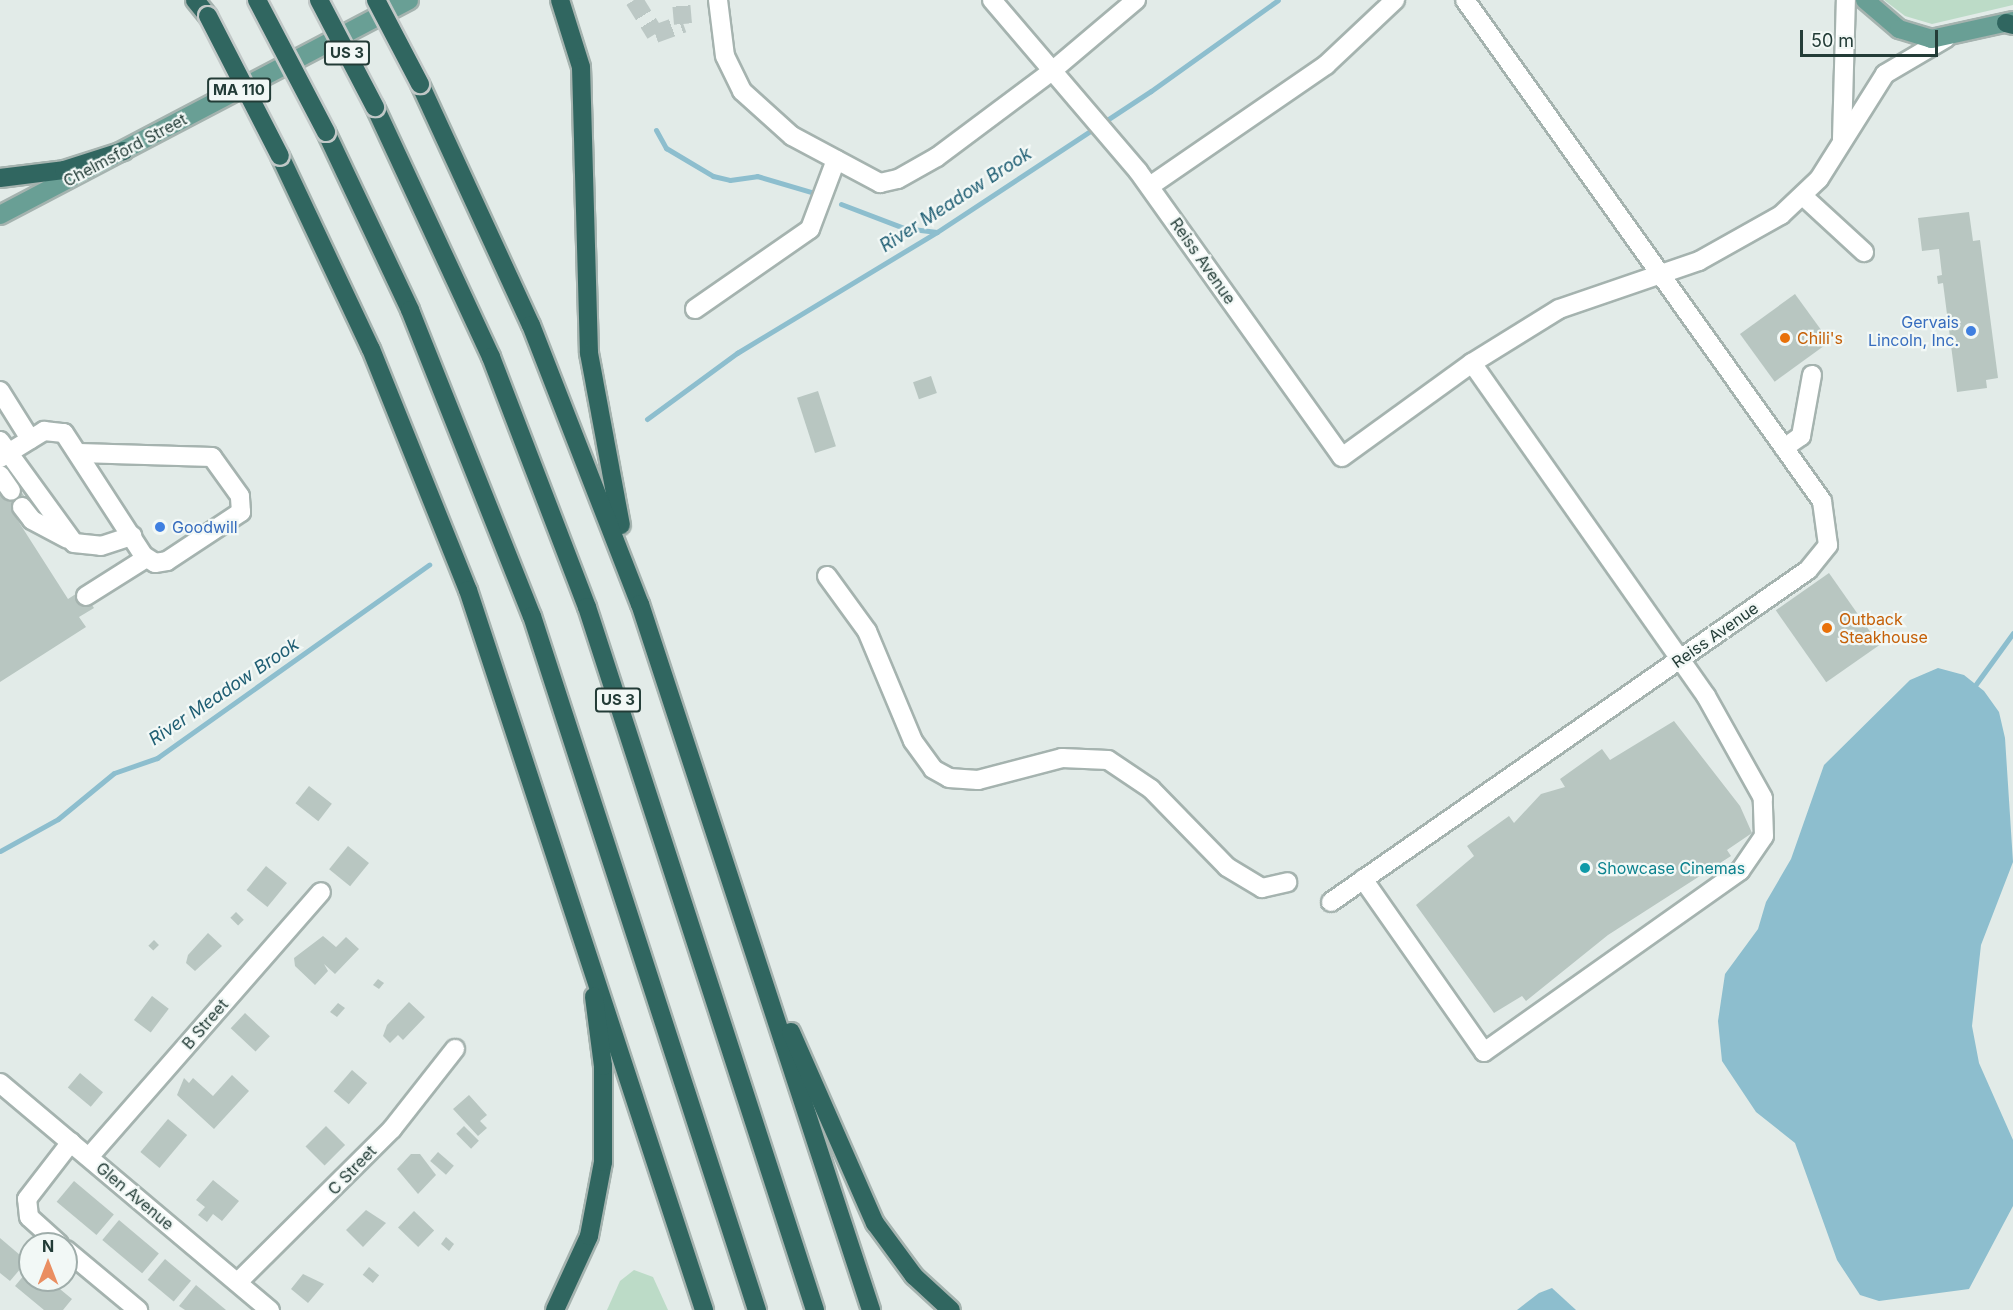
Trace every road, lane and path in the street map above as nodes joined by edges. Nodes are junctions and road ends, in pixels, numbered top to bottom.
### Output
1 (197, 0) edge
2 (257, 0) edge
3 (319, 0) edge
4 (376, 0) edge
5 (409, 0) edge
6 (560, 0) edge
7 (718, 0) edge
8 (992, 0) edge
9 (1136, 0) edge
10 (1395, 0) edge
11 (1465, 0) edge
12 (1846, 0) edge
13 (1865, 0) edge
14 (2011, 23) edge
15 (1946, 38) junction
16 (1052, 71) junction
17 (1842, 141) junction
18 (124, 151) junction
19 (836, 160) junction
20 (0, 178) edge
21 (1150, 186) junction
22 (1803, 196) junction
23 (0, 215) edge
24 (1864, 252) dead end
25 (1661, 275) junction
26 (695, 309) dead end
27 (1472, 363) junction
28 (1812, 375) dead end
29 (0, 391) edge
30 (30, 439) junction
31 (1784, 448) junction
32 (4, 450) edge
33 (79, 453) junction
34 (0, 475) edge
35 (11, 491) dead end
36 (22, 507) dead end
37 (132, 536) junction
38 (74, 543) junction
39 (146, 558) junction
40 (827, 576) dead end
41 (86, 596) dead end
42 (640, 604) junction
43 (1679, 659) junction
44 (1363, 879) junction
45 (1287, 882) dead end
46 (321, 892) dead end
47 (1331, 902) dead end
48 (574, 907) junction
49 (744, 920) junction
50 (455, 1049) dead end
51 (0, 1083) edge
52 (70, 1142) junction
53 (89, 1157) junction
54 (46, 1232) edge
55 (78, 1260) edge
56 (238, 1282) junction
57 (138, 1310) edge
58 (270, 1310) edge
59 (555, 1310) edge
60 (704, 1310) edge
61 (757, 1310) edge
62 (815, 1310) edge
63 (871, 1310) edge
64 (951, 1310) edge

1 - 48 highway, bridge
2 - 61 highway, bridge
3 - 62 highway, US 3, bridge
4 - 42 highway, bridge
5 - 18 main road, Chelmsford Street / MA 110
6 - 42 highway
7 - 19 street
8 - 16 street
9 - 16 street
10 - 21 street
11 - 25 street, Reiss Avenue
12 - 17 street
13 - 15 main road
14 - 15 main road
15 - 17 street, Reiss Avenue
16 - 19 street
16 - 21 street
17 - 22 street, Reiss Avenue
18 - 20 highway
18 - 23 main road, Chelmsford Street / MA 110
19 - 26 street
21 - 27 street, Reiss Avenue
22 - 24 street
22 - 25 street, Reiss Avenue
25 - 27 street, Reiss Avenue
25 - 31 street, Reiss Avenue
27 - 43 street, Reiss Avenue
28 - 31 street
29 - 30 street
30 - 32 street
30 - 33 street
31 - 43 street, Reiss Avenue
32 - 38 street
33 - 37 street
33 - 39 street
34 - 35 street
36 - 38 street
37 - 38 street
37 - 39 street
39 - 41 street
40 - 45 street
42 - 49 highway
43 - 44 street, Reiss Avenue
43 - 44 street
44 - 47 street, Reiss Avenue
46 - 53 street, B Street
48 - 59 highway
48 - 60 highway
49 - 63 highway
49 - 64 highway
50 - 56 street, C Street
51 - 52 street, Glen Avenue
52 - 53 street, Glen Avenue
52 - 54 street
53 - 56 street, Glen Avenue
55 - 57 street
56 - 58 street, Glen Avenue

